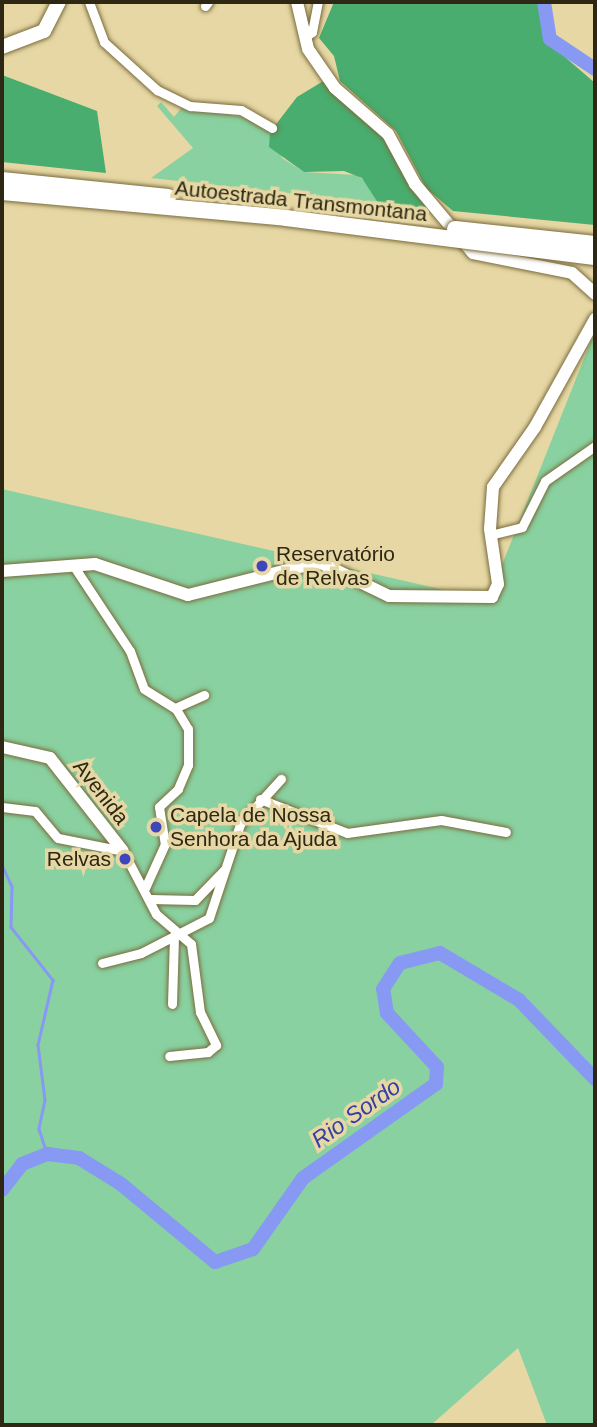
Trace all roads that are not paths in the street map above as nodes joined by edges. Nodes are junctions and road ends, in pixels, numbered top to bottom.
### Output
1 (59, 2) edge
2 (89, 2) edge
3 (297, 2) edge
4 (318, 2) edge
5 (304, 38) junction
6 (2, 47) edge
7 (272, 128) dead end
8 (2, 180) edge
9 (2, 192) edge
10 (595, 244) edge
11 (595, 257) edge
12 (595, 294) edge
13 (594, 327) edge
14 (595, 446) edge
15 (490, 535) junction
16 (73, 565) junction
17 (2, 571) edge
18 (204, 695) dead end
19 (175, 708) junction
20 (4, 747) edge
21 (281, 779) dead end
22 (260, 799) junction
23 (2, 807) edge
24 (506, 832) dead end
25 (123, 851) junction
26 (225, 870) junction
27 (145, 888) junction
28 (150, 900) junction
29 (178, 935) junction
30 (102, 963) dead end
31 (172, 1004) dead end
32 (169, 1056) dead end

1 - 6 main road
2 - 7 street
3 - 5 street
4 - 5 street
5 - 12 street
8 - 10 highway, Autoestrada Transmontana, bridge
9 - 11 highway, Autoestrada Transmontana, bridge
13 - 15 street
14 - 15 street
15 - 16 street
16 - 17 street
16 - 19 street
18 - 19 street
19 - 27 street
20 - 25 street, Avenida
21 - 22 street
22 - 24 street
22 - 26 street
23 - 25 street
25 - 27 street, Avenida
26 - 28 street
26 - 29 street
27 - 28 street, Avenida
28 - 29 street, Avenida
29 - 30 street
29 - 31 street
29 - 32 street

